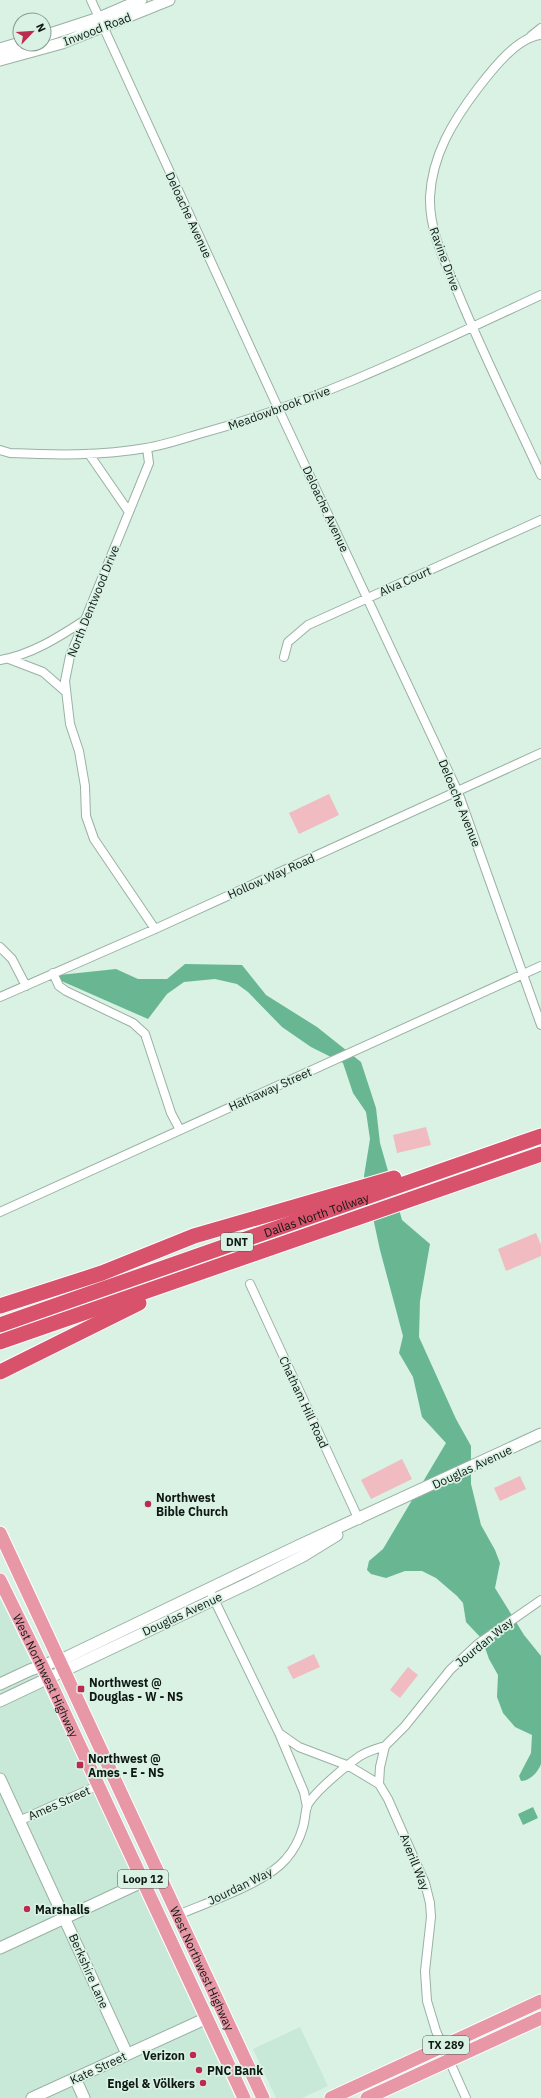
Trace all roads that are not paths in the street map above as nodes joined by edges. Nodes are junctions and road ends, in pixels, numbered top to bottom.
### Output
1 (91, 0) edge
2 (141, 0) edge
3 (169, 0) edge
4 (101, 23) junction
5 (541, 28) edge
6 (52, 34) edge
7 (531, 36) junction
8 (541, 36) edge
9 (12, 45) edge
10 (0, 49) edge
11 (0, 60) edge
12 (541, 295) edge
13 (472, 327) junction
14 (280, 410) junction
15 (147, 448) junction
16 (0, 450) edge
17 (89, 454) junction
18 (541, 475) edge
19 (129, 512) junction
20 (541, 520) edge
21 (367, 598) junction
22 (85, 620) junction
23 (284, 657) dead end
24 (4, 659) edge
25 (66, 692) junction
26 (541, 753) edge
27 (458, 792) junction
28 (155, 930) junction
29 (0, 947) edge
30 (541, 966) edge
31 (53, 973) junction
32 (522, 975) junction
33 (26, 986) junction
34 (0, 998) edge
35 (541, 1025) edge
36 (180, 1130) junction
37 (541, 1136) edge
38 (541, 1154) edge
39 (474, 1158) junction
40 (0, 1212) edge
41 (192, 1276) junction
42 (250, 1284) dead end
43 (0, 1306) edge
44 (0, 1325) edge
45 (0, 1342) edge
46 (0, 1372) edge
47 (541, 1434) edge
48 (359, 1520) junction
49 (0, 1533) edge
50 (279, 1562) junction
51 (0, 1580) edge
52 (209, 1589) junction
53 (214, 1599) junction
54 (541, 1600) edge
55 (44, 1628) junction
56 (27, 1635) junction
57 (61, 1665) junction
58 (42, 1666) junction
59 (48, 1678) junction
60 (0, 1684) edge
61 (0, 1701) edge
62 (279, 1733) junction
63 (385, 1746) junction
64 (349, 1766) junction
65 (0, 1780) edge
66 (379, 1784) junction
67 (99, 1785) junction
68 (307, 1807) junction
69 (19, 1821) junction
70 (144, 1881) junction
71 (178, 1915) junction
72 (65, 1917) junction
73 (0, 1948) edge
74 (197, 1955) junction
75 (541, 2001) edge
76 (207, 2018) junction
77 (541, 2018) edge
78 (442, 2046) junction
79 (127, 2054) junction
80 (449, 2061) junction
81 (75, 2078) junction
82 (32, 2098) edge
83 (84, 2098) edge
84 (244, 2098) edge
85 (263, 2098) edge
86 (331, 2098) edge
87 (367, 2098) edge
88 (466, 2098) edge

1 - 4 street, Deloache Avenue
2 - 4 street, Inwood Road
3 - 4 street, Inwood Road
4 - 6 street, Inwood Road
4 - 11 street, Inwood Road
4 - 14 street, Deloache Avenue
5 - 7 street, Ravine Drive
7 - 8 street
7 - 13 street, Ravine Drive
9 - 10 street
12 - 13 street, Meadowbrook Drive
13 - 14 street, Meadowbrook Drive
13 - 18 street, Ravine Drive
14 - 15 street, Meadowbrook Drive
14 - 21 street, Deloache Avenue
15 - 17 street, Meadowbrook Drive
15 - 19 street, North Dentwood Drive
16 - 17 street, Meadowbrook Drive
17 - 19 street
19 - 22 street, North Dentwood Drive
20 - 21 street, Alva Court
21 - 23 street, Alva Court
21 - 27 street, Deloache Avenue
22 - 24 street
22 - 25 street, North Dentwood Drive
24 - 25 street
25 - 28 street, North Dentwood Drive
26 - 27 street, Hollow Way Road
27 - 28 street, Hollow Way Road
27 - 32 street, Deloache Avenue
28 - 31 street, Hollow Way Road
29 - 33 street
30 - 32 street, Hathaway Street
31 - 33 street, Hollow Way Road
31 - 36 street
32 - 35 street, Deloache Avenue
32 - 36 street, Hathaway Street
33 - 34 street, Hollow Way Road
36 - 40 street, Hathaway Street
37 - 39 highway, Dallas North Tollway / DNT
38 - 41 highway, Dallas North Tollway / DNT
39 - 43 highway
39 - 44 highway, Dallas North Tollway / DNT
41 - 45 highway, Dallas North Tollway / DNT
41 - 46 highway
42 - 48 street, Chatham Hill Road
47 - 48 street, Douglas Avenue
48 - 50 street, Douglas Avenue
49 - 55 main road, West Northwest Highway / Loop 12
50 - 52 street, Douglas Avenue
50 - 53 street, Douglas Avenue
51 - 56 main road, West Northwest Highway / Loop 12
52 - 53 street, Averill Way
52 - 57 street, Douglas Avenue
53 - 57 street, Douglas Avenue
53 - 62 street, Averill Way
54 - 63 street, Jourdan Way
55 - 56 main road
55 - 57 main road, West Northwest Highway / Loop 12
56 - 58 main road, West Northwest Highway / Loop 12
57 - 58 street, Douglas Avenue
57 - 59 street, Douglas Avenue
57 - 71 main road, West Northwest Highway / Loop 12
58 - 59 main road, West Northwest Highway / Loop 12
58 - 60 street, Douglas Avenue
59 - 61 street, Douglas Avenue
59 - 67 main road, West Northwest Highway / Loop 12
62 - 64 street, Averill Way
62 - 68 street, Averill Way
63 - 64 street, Jourdan Way
63 - 66 street
64 - 66 street, Averill Way
64 - 68 street, Jourdan Way
65 - 69 street, Berkshire Lane
66 - 78 street, Averill Way
67 - 69 street, Ames Street
67 - 70 main road, West Northwest Highway / Loop 12
68 - 71 street, Jourdan Way
69 - 72 street, Berkshire Lane
70 - 72 street
70 - 74 main road
70 - 76 main road, West Northwest Highway / Loop 12
71 - 74 main road, West Northwest Highway / Loop 12
72 - 73 street
72 - 79 street, Berkshire Lane
74 - 85 main road, West Northwest Highway / Loop 12
75 - 78 main road, TX 289
76 - 79 street, Kate Street
76 - 84 main road, West Northwest Highway / Loop 12
77 - 80 main road, TX 289
78 - 80 street, Averill Way
78 - 86 main road, TX 289
79 - 81 street, Kate Street
80 - 87 main road, TX 289
80 - 88 street, Averill Way
81 - 82 street, Kate Street
81 - 83 street

